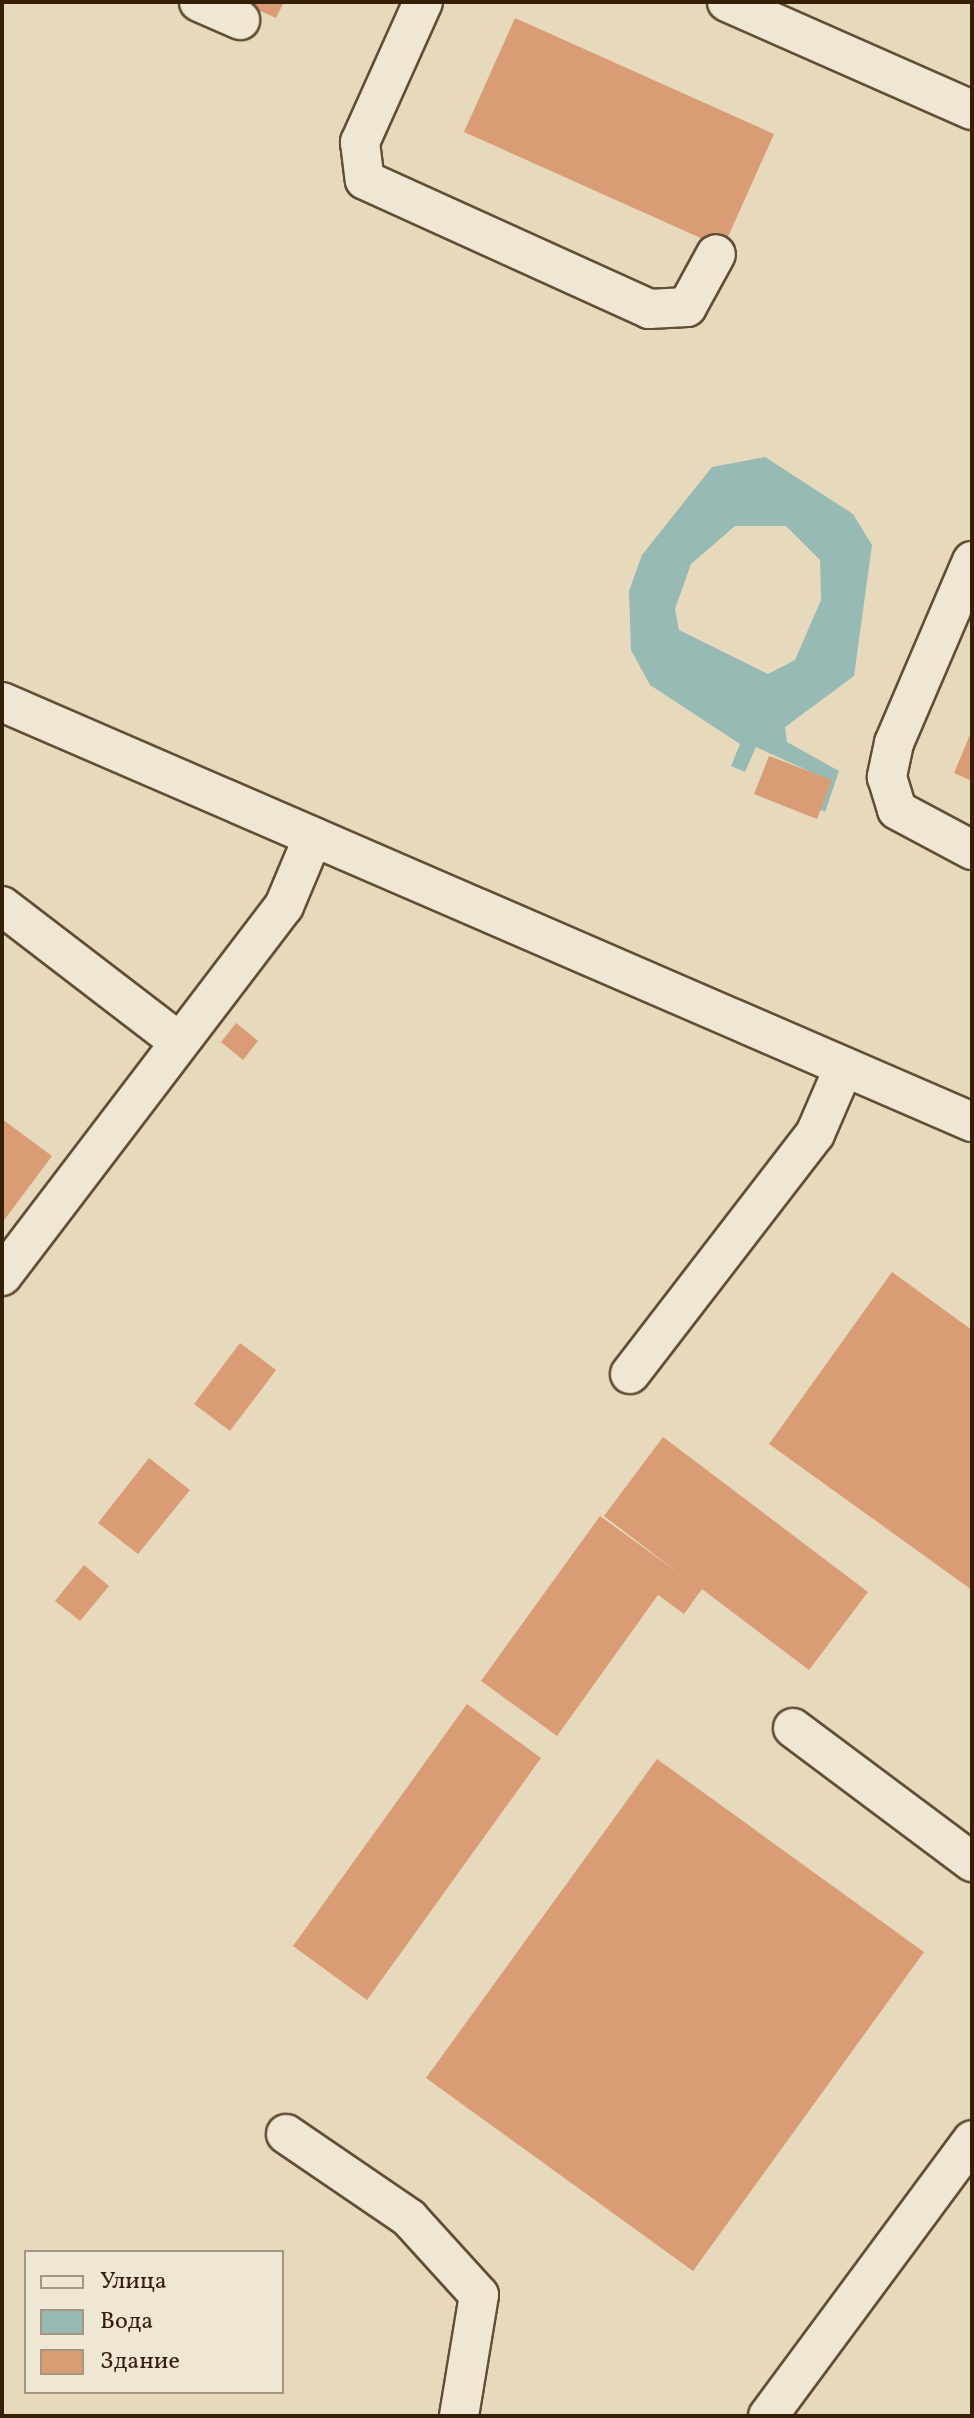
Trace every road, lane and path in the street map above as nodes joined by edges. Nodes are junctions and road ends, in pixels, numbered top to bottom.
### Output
1 (199, 2) edge
2 (423, 2) edge
3 (727, 2) edge
4 (240, 20) dead end
5 (972, 110) edge
6 (716, 254) dead end
7 (972, 561) edge
8 (2, 702) edge
9 (313, 837) junction
10 (972, 850) edge
11 (2, 906) edge
12 (178, 1041) junction
13 (844, 1067) junction
14 (972, 1122) edge
15 (2, 1276) edge
16 (630, 1374) dead end
17 (793, 1728) dead end
18 (972, 1862) edge
19 (286, 2134) dead end
20 (972, 2140) edge
21 (459, 2416) edge
22 (768, 2416) edge

1 - 4 street
2 - 6 street
3 - 5 street
7 - 10 street
8 - 9 street
9 - 12 street
9 - 13 street
11 - 12 street
12 - 15 street
13 - 14 street
13 - 16 street
17 - 18 street
19 - 21 street
20 - 22 street

